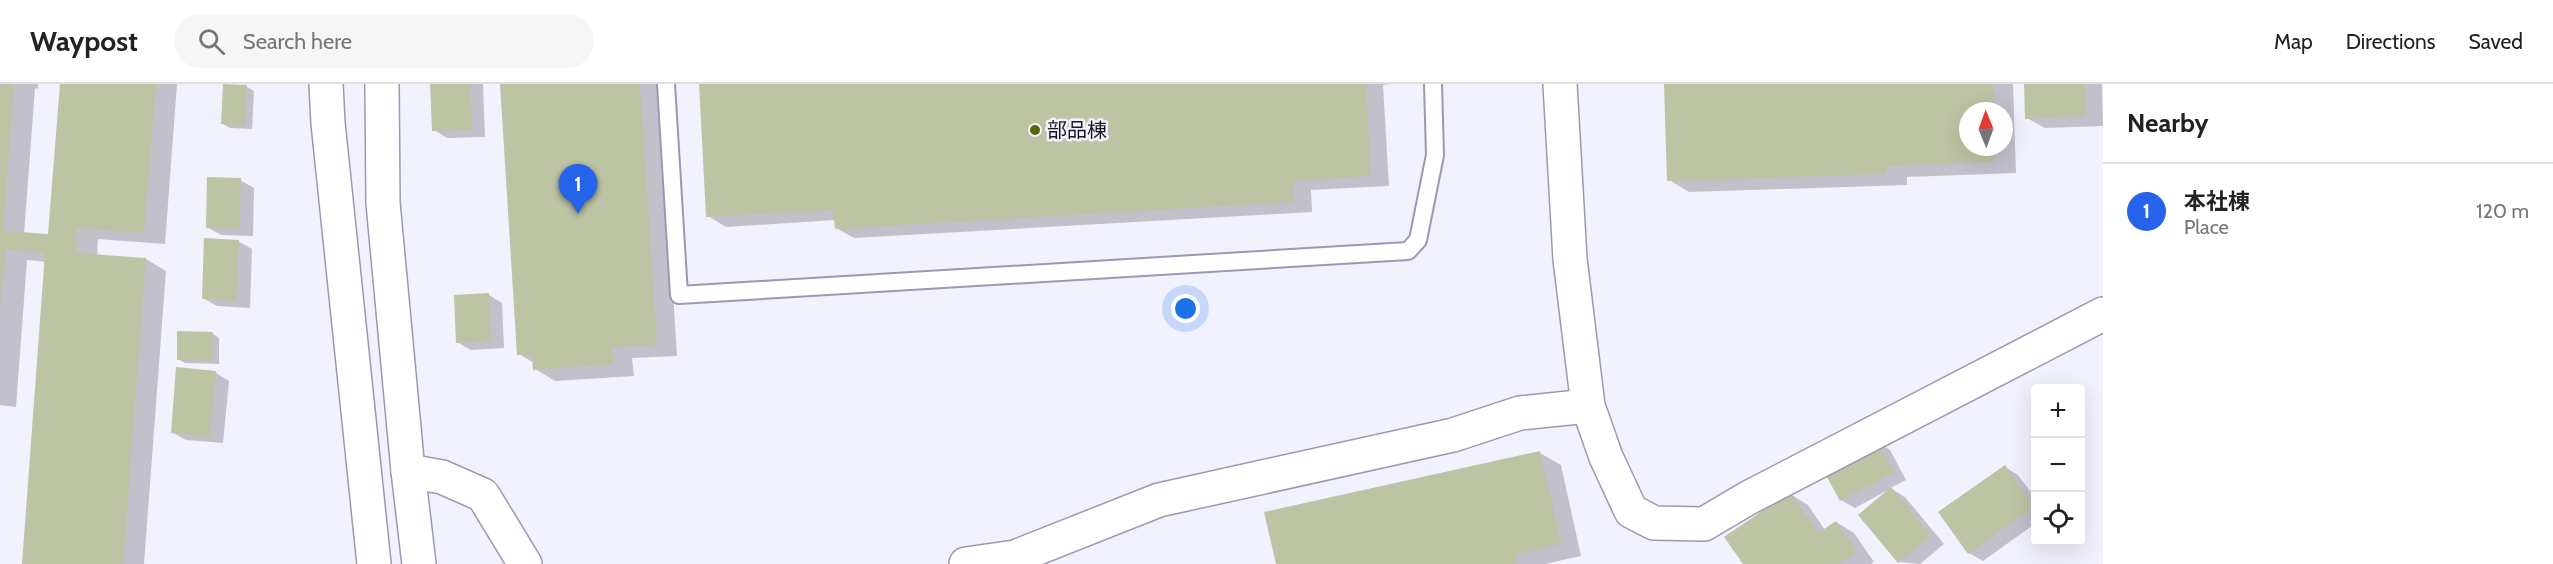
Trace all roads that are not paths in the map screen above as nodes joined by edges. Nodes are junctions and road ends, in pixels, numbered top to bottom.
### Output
1 (327, 84) edge
2 (382, 84) edge
3 (666, 84) edge
4 (1433, 84) edge
5 (1560, 84) edge
6 (2103, 314) edge
7 (1588, 406) junction
8 (408, 471) junction
9 (374, 564) edge
10 (419, 564) edge
11 (525, 564) edge
12 (966, 564) edge

1 - 9 street
2 - 8 street
3 - 4 lane
5 - 7 street
6 - 7 street
7 - 12 street
8 - 10 street
8 - 11 street

